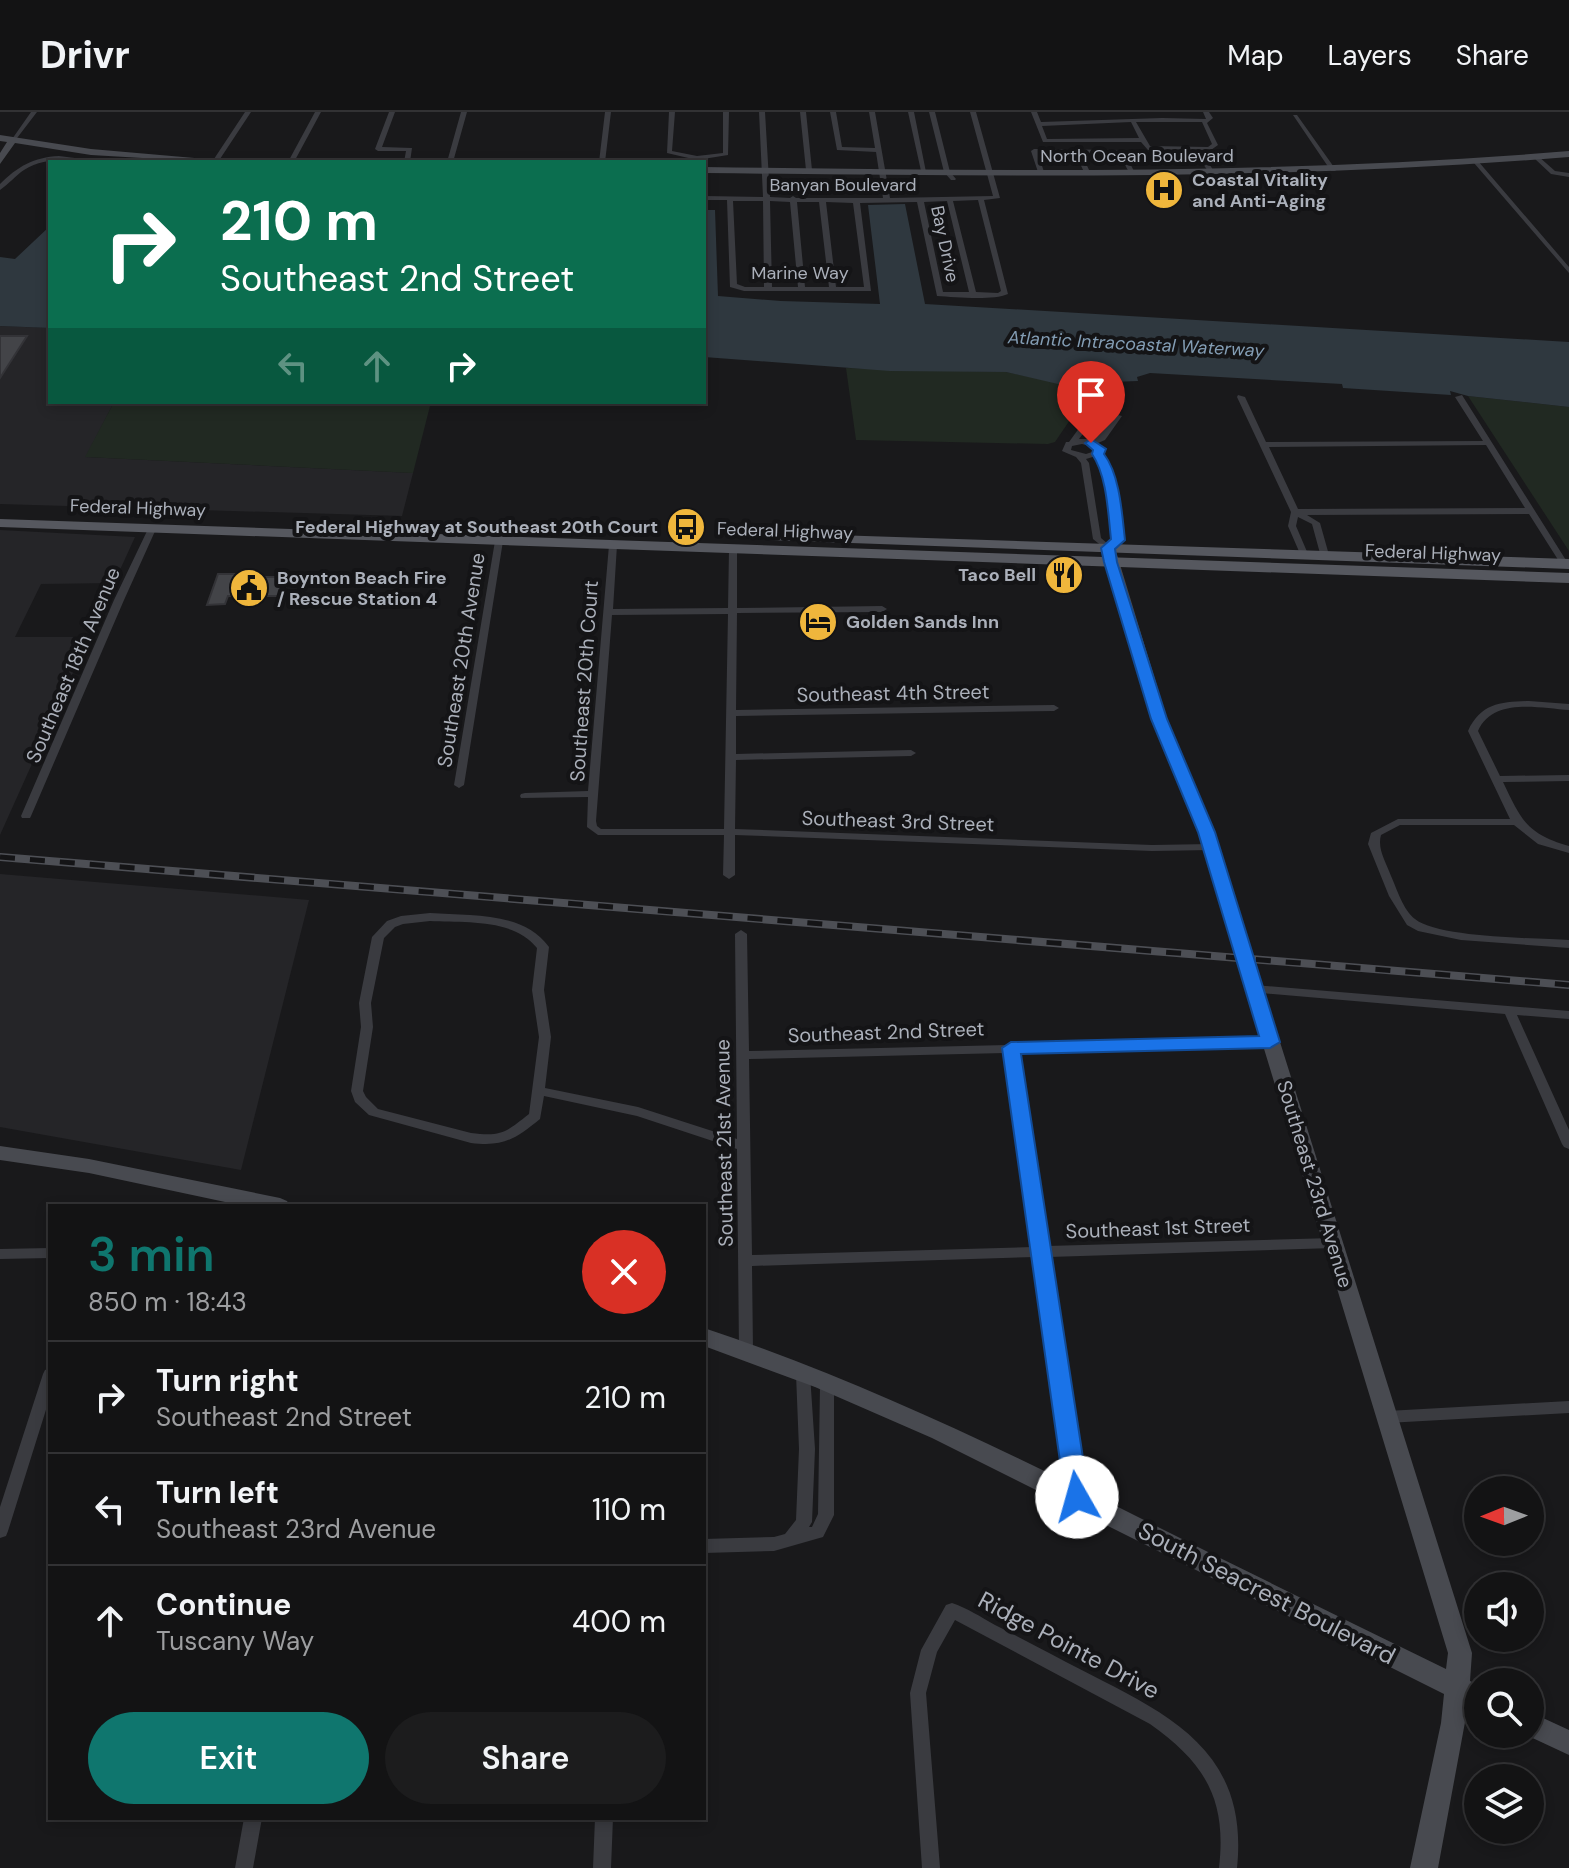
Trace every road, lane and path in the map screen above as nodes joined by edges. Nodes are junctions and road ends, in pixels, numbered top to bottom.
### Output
1 (34, 112) edge
2 (248, 112) edge
3 (318, 112) edge
4 (392, 112) edge
5 (464, 112) edge
6 (608, 112) edge
7 (672, 112) edge
8 (726, 112) edge
9 (762, 112) edge
10 (803, 112) edge
11 (833, 112) edge
12 (872, 112) edge
13 (911, 112) edge
14 (932, 112) edge
15 (973, 112) edge
16 (1034, 112) edge
17 (1206, 112) edge
18 (1154, 115) edge
19 (1295, 116) dead end
20 (1204, 120) junction
21 (1134, 123) junction
22 (1039, 124) junction
23 (0, 138) edge
24 (1142, 140) junction
25 (12, 141) junction
26 (879, 150) junction
27 (1197, 150) junction
28 (1077, 151) junction
29 (1569, 154) edge
30 (1536, 157) junction
31 (78, 160) edge
32 (176, 160) edge
33 (216, 160) edge
34 (292, 160) edge
35 (407, 160) edge
36 (451, 160) edge
37 (602, 160) edge
38 (697, 160) edge
39 (0, 161) edge
40 (1476, 162) junction
41 (706, 170) edge
42 (809, 170) junction
43 (1333, 170) junction
44 (766, 171) junction
45 (881, 171) junction
46 (924, 171) junction
47 (1041, 172) junction
48 (1087, 172) junction
49 (991, 173) junction
50 (1132, 173) junction
51 (1212, 173) junction
52 (1569, 175) edge
53 (951, 178) junction
54 (0, 188) edge
55 (706, 198) edge
56 (730, 198) junction
57 (765, 198) junction
58 (793, 198) junction
59 (822, 199) junction
60 (920, 199) junction
61 (887, 200) junction
62 (954, 200) junction
63 (981, 200) junction
64 (856, 201) junction
65 (1569, 271) edge
66 (768, 289) junction
67 (802, 289) junction
68 (833, 289) junction
69 (973, 296) junction
70 (1241, 397) dead end
71 (1459, 397) dead end
72 (1072, 443) junction
73 (1091, 443) junction
74 (1489, 443) junction
75 (1263, 445) junction
76 (1098, 454) junction
77 (1080, 457) junction
78 (0, 510) edge
79 (1532, 511) junction
80 (1295, 512) junction
81 (157, 522) junction
82 (0, 523) edge
83 (499, 541) junction
84 (730, 542) junction
85 (613, 545) junction
86 (1304, 554) junction
87 (1109, 555) junction
88 (1324, 555) junction
89 (1288, 569) junction
90 (1568, 570) edge
91 (882, 609) dead end
92 (608, 612) junction
93 (731, 612) junction
94 (1569, 707) edge
95 (1054, 708) dead end
96 (733, 713) junction
97 (911, 753) dead end
98 (732, 757) junction
99 (1569, 778) edge
100 (1495, 779) junction
101 (459, 785) dead end
102 (593, 794) junction
103 (525, 796) dead end
104 (26, 816) dead end
105 (591, 821) joint
106 (1517, 822) junction
107 (731, 832) junction
108 (1211, 847) junction
109 (1569, 850) edge
110 (729, 875) dead end
111 (741, 934) dead end
112 (1569, 944) edge
113 (1254, 989) junction
114 (1509, 1010) junction
115 (1569, 1015) edge
116 (1270, 1042) junction
117 (1011, 1048) junction
118 (743, 1055) junction
119 (540, 1091) junction
120 (1569, 1144) edge
121 (742, 1146) junction
122 (0, 1153) edge
123 (270, 1204) edge
124 (1333, 1243) junction
125 (1041, 1252) junction
126 (48, 1253) edge
127 (0, 1254) edge
128 (745, 1261) junction
129 (706, 1338) edge
130 (746, 1351) junction
131 (803, 1374) junction
132 (48, 1380) edge
133 (827, 1385) junction
134 (1569, 1407) edge
135 (1387, 1417) junction
136 (1077, 1497) junction
137 (0, 1531) edge
138 (789, 1541) junction
139 (706, 1546) edge
140 (1464, 1673) edge
141 (1464, 1691) edge
142 (1464, 1702) edge
143 (1544, 1731) edge
144 (1569, 1743) edge
145 (253, 1820) edge
146 (604, 1820) edge
147 (244, 1868) edge
148 (602, 1868) edge
149 (931, 1868) edge
150 (1228, 1868) edge
151 (1424, 1868) edge

1 - 25 street
2 - 33 street
3 - 34 street
4 - 35 street
5 - 36 street
6 - 37 street
7 - 38 street
8 - 38 street
9 - 44 street
10 - 42 street
11 - 26 street
12 - 26 street
13 - 46 street
14 - 53 street
15 - 49 street
16 - 22 street
17 - 20 street
18 - 20 street
18 - 21 street
19 - 43 street
20 - 27 street
21 - 22 street
21 - 24 street
22 - 24 street
23 - 25 street
24 - 27 street
25 - 32 street
25 - 39 street
26 - 45 street
27 - 51 street
28 - 47 street
28 - 48 street
28 - 50 street
29 - 30 street, North Ocean Boulevard
30 - 40 street, North Ocean Boulevard
30 - 52 street
31 - 54 street
40 - 43 street, North Ocean Boulevard
40 - 65 street
41 - 44 street, North Ocean Boulevard
42 - 44 street, North Ocean Boulevard
42 - 45 street, North Ocean Boulevard
43 - 51 street, North Ocean Boulevard
44 - 57 street
45 - 46 street, North Ocean Boulevard
45 - 61 street
46 - 53 street, North Ocean Boulevard
47 - 48 street, North Ocean Boulevard
47 - 49 street, North Ocean Boulevard
48 - 50 street, North Ocean Boulevard
49 - 53 street, North Ocean Boulevard
49 - 63 street
50 - 51 street, North Ocean Boulevard
53 - 62 street
55 - 56 street, Banyan Boulevard
56 - 57 street, Banyan Boulevard
56 - 66 street, Marine Way
57 - 58 street, Banyan Boulevard
57 - 66 street
58 - 59 street, Banyan Boulevard
58 - 67 street
59 - 64 street, Banyan Boulevard
59 - 68 street
60 - 61 street, Banyan Boulevard
60 - 62 street, Banyan Boulevard
60 - 69 street, Bay Drive
61 - 64 street, Banyan Boulevard
62 - 63 street, Banyan Boulevard
62 - 69 street
63 - 69 street
64 - 68 street, Marine Way
66 - 67 street, Marine Way
67 - 68 street, Marine Way
70 - 75 street
71 - 74 street
72 - 73 street
72 - 73 street
72 - 77 street
73 - 76 street
74 - 75 street
74 - 79 street
75 - 80 street
76 - 77 street
76 - 87 street
77 - 87 street
78 - 81 main road, Federal Highway
79 - 80 street
79 - 90 street
80 - 86 street
80 - 88 street
81 - 82 main road, Federal Highway
81 - 83 main road, Federal Highway
81 - 84 main road, Federal Highway
81 - 104 street, Southeast 18th Avenue
83 - 85 main road, Federal Highway
83 - 101 street, Southeast 20th Avenue
84 - 85 main road, Federal Highway
84 - 87 main road, Federal Highway
84 - 87 main road, Federal Highway
84 - 93 street
85 - 92 street, Southeast 20th Court
86 - 87 main road, Federal Highway
86 - 88 main road, Federal Highway
87 - 89 main road, Federal Highway
87 - 108 street, Southeast 23rd Avenue
88 - 89 main road
88 - 90 main road, Federal Highway
89 - 90 main road, Federal Highway
91 - 93 street
92 - 93 street
92 - 102 street, Southeast 20th Court
93 - 96 street
94 - 100 street
95 - 96 street, Southeast 4th Street
96 - 98 street
97 - 98 street
98 - 107 street
99 - 100 street
100 - 106 street
102 - 103 street
102 - 105 street, Southeast 20th Court
105 - 107 street, Southeast 3rd Street
106 - 109 street
106 - 112 street
107 - 108 street, Southeast 3rd Street
107 - 110 street
108 - 113 street, Southeast 23rd Avenue
111 - 118 street, Southeast 21st Avenue
113 - 114 street
113 - 116 street, Southeast 23rd Avenue
114 - 115 street
114 - 120 street
116 - 117 street, Southeast 2nd Street
116 - 124 street, Southeast 23rd Avenue
117 - 118 street, Southeast 2nd Street
117 - 125 street
118 - 121 street, Southeast 21st Avenue
119 - 119 street
119 - 121 street
121 - 128 street, Southeast 21st Avenue
122 - 123 street
124 - 125 street, Southeast 1st Street
124 - 135 street, Southeast 23rd Avenue
125 - 128 street, Southeast 1st Street
125 - 136 street
126 - 127 street
128 - 130 street, Southeast 21st Avenue
129 - 130 street, South Seacrest Boulevard
130 - 131 street, South Seacrest Boulevard
131 - 133 street, South Seacrest Boulevard
131 - 138 street
132 - 137 street
133 - 136 street, South Seacrest Boulevard
133 - 138 street
134 - 135 street
135 - 140 street, Southeast 23rd Avenue
136 - 141 street, South Seacrest Boulevard
138 - 139 street
142 - 151 street, Southeast 23rd Avenue
143 - 144 street
145 - 147 street
146 - 148 street
149 - 150 street, Ridge Pointe Drive

